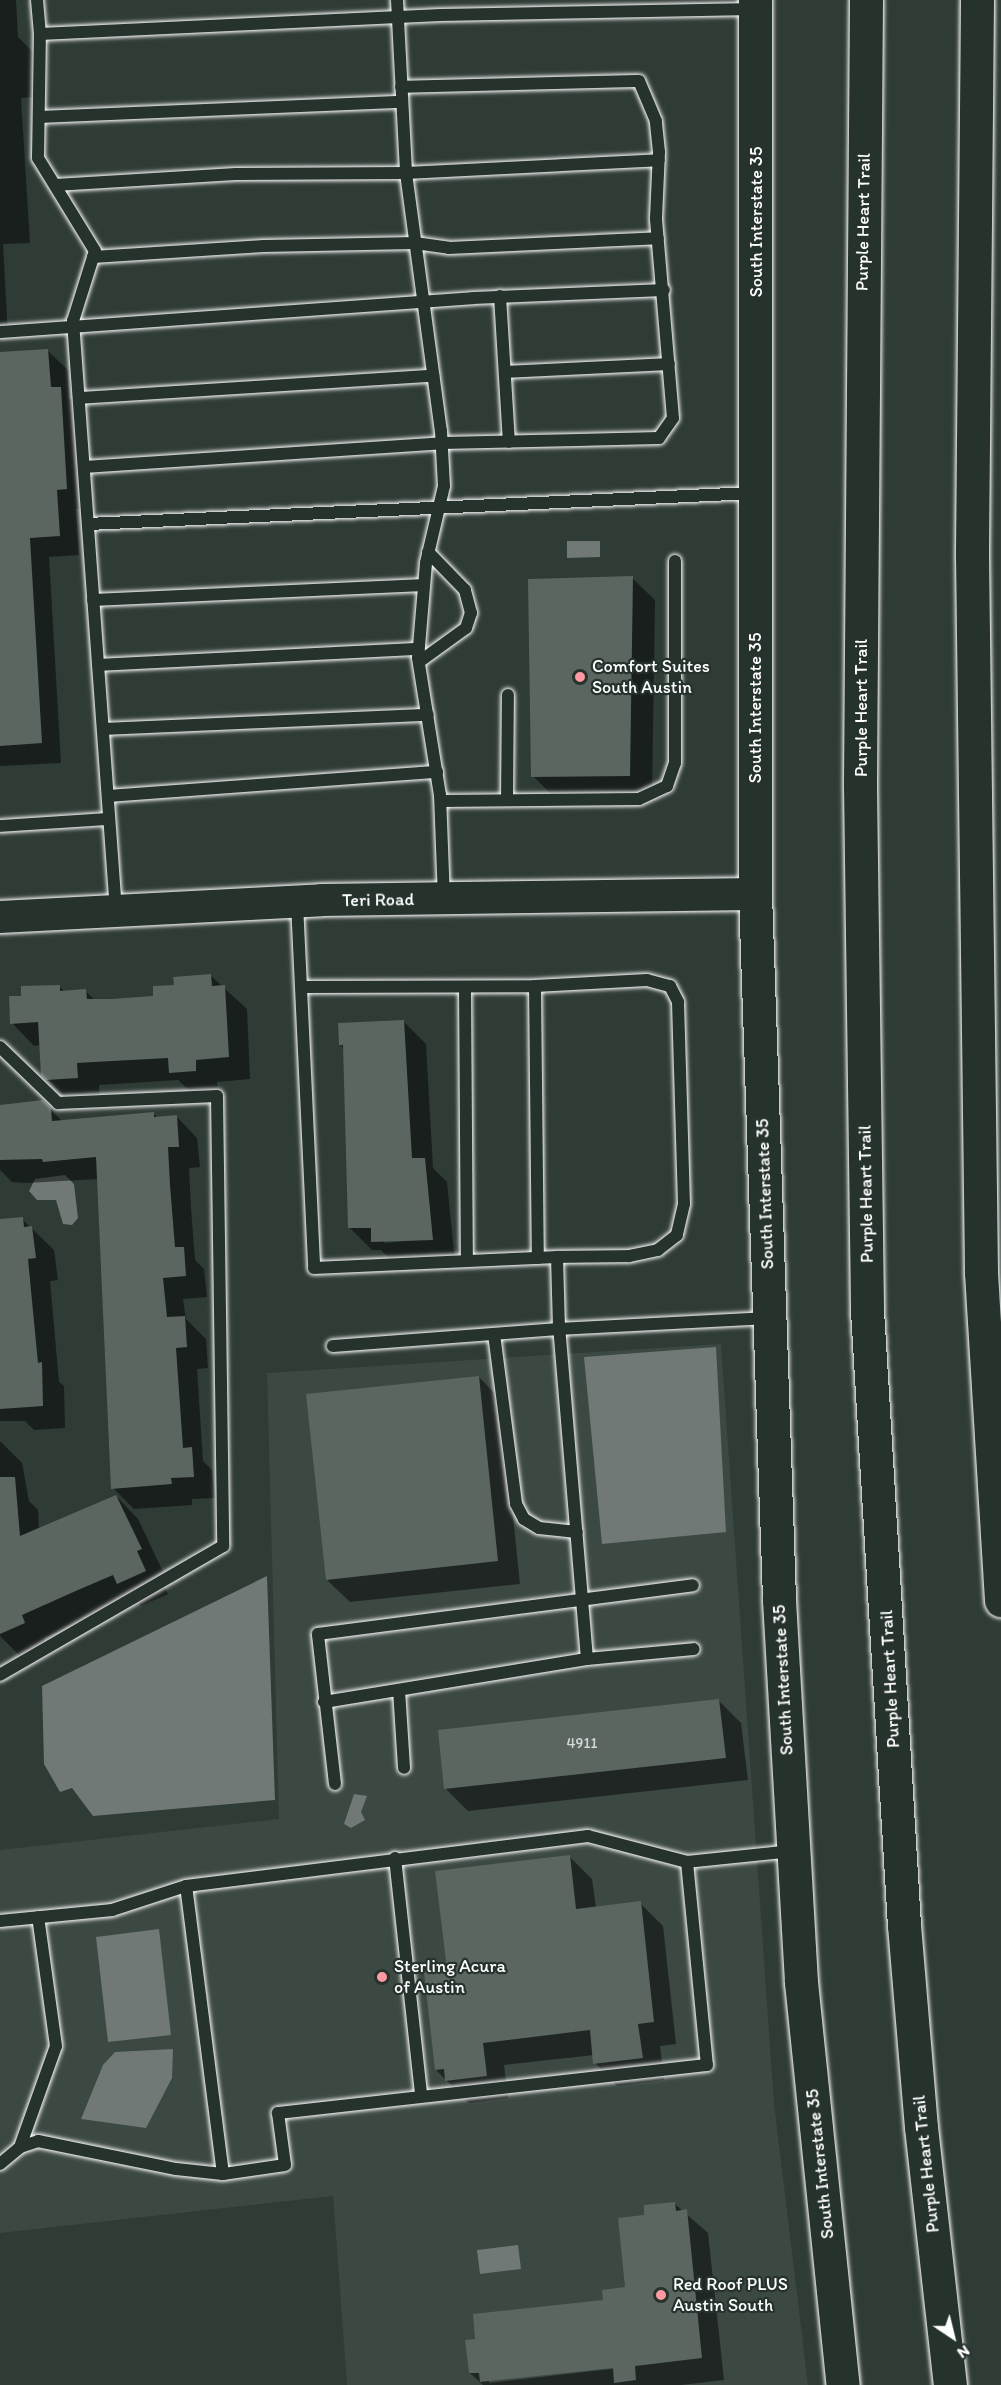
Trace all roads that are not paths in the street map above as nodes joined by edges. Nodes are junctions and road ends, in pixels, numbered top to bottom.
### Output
1 (37, 0) edge
2 (397, 0) edge
3 (866, 0) edge
4 (977, 0) edge
5 (755, 4) edge
6 (399, 17) junction
7 (40, 34) junction
8 (401, 87) junction
9 (402, 102) junction
10 (39, 117) junction
11 (659, 160) junction
12 (406, 173) junction
13 (55, 185) junction
14 (658, 238) junction
15 (416, 243) junction
16 (93, 257) junction
17 (664, 290) junction
18 (500, 297) junction
19 (423, 303) junction
20 (74, 328) junction
21 (0, 332) edge
22 (669, 364) junction
23 (505, 372) junction
24 (433, 376) junction
25 (79, 398) junction
26 (509, 441) junction
27 (442, 443) junction
28 (84, 467) junction
29 (756, 492) junction
30 (437, 510) junction
31 (88, 524) junction
32 (428, 552) junction
33 (675, 561) dead end
34 (424, 585) junction
35 (93, 600) junction
36 (419, 655) junction
37 (98, 665) junction
38 (508, 695) dead end
39 (428, 715) junction
40 (103, 729) junction
41 (437, 772) junction
42 (108, 796) junction
43 (507, 800) junction
44 (441, 801) junction
45 (109, 819) junction
46 (0, 826) edge
47 (755, 894) junction
48 (444, 899) junction
49 (297, 902) junction
50 (116, 910) junction
51 (0, 917) edge
52 (535, 986) junction
53 (303, 987) junction
54 (465, 987) junction
55 (0, 1047) edge
56 (557, 1257) junction
57 (538, 1258) junction
58 (467, 1261) junction
59 (769, 1318) junction
60 (559, 1329) junction
61 (494, 1334) junction
62 (333, 1346) dead end
63 (577, 1532) junction
64 (693, 1585) dead end
65 (582, 1597) junction
66 (1001, 1600) edge
67 (694, 1649) dead end
68 (587, 1659) junction
69 (0, 1675) edge
70 (399, 1690) junction
71 (324, 1702) junction
72 (404, 1768) dead end
73 (335, 1784) dead end
74 (793, 1851) junction
75 (395, 1858) junction
76 (687, 1862) junction
77 (186, 1886) junction
78 (38, 1917) junction
79 (0, 1921) edge
80 (421, 2094) junction
81 (20, 2147) junction
82 (0, 2164) edge
83 (224, 2174) junction
84 (843, 2385) edge
85 (950, 2385) edge

1 - 7 lane
2 - 6 lane
3 - 85 main road, Purple Heart Trail
4 - 66 main road
5 - 6 lane
5 - 29 main road, South Interstate 35
6 - 7 lane
6 - 8 lane
7 - 10 lane
8 - 9 lane
8 - 11 lane
9 - 10 lane
9 - 12 lane
10 - 13 lane
11 - 12 lane
11 - 14 lane
12 - 13 lane
12 - 15 lane
13 - 16 lane
14 - 15 lane
14 - 17 lane
15 - 16 lane
15 - 19 lane
16 - 20 lane
17 - 18 lane
17 - 22 lane
18 - 19 lane
18 - 23 lane
19 - 20 lane
19 - 24 lane
20 - 21 lane
20 - 25 lane
22 - 23 lane
22 - 26 lane
23 - 26 lane
24 - 25 lane
24 - 27 lane
25 - 28 lane
26 - 27 lane
27 - 28 lane
27 - 30 lane
28 - 31 lane
29 - 30 lane
29 - 47 main road, South Interstate 35
30 - 31 lane
30 - 32 lane
31 - 35 lane
32 - 34 lane
32 - 36 lane
33 - 43 lane
34 - 35 lane
34 - 36 lane
35 - 37 lane
36 - 37 lane
36 - 39 lane
37 - 40 lane
38 - 43 lane
39 - 40 lane
39 - 41 lane
40 - 42 lane
41 - 42 lane
41 - 44 lane
42 - 45 lane
43 - 44 lane
44 - 48 lane
45 - 46 lane
45 - 50 lane
47 - 48 street, Teri Road
47 - 59 main road, South Interstate 35
48 - 49 street, Teri Road
49 - 50 street, Teri Road
49 - 53 lane
50 - 51 street, Teri Road
52 - 54 lane
52 - 56 lane
52 - 57 lane
53 - 54 lane
53 - 58 lane
54 - 58 lane
55 - 69 lane
56 - 57 lane
56 - 60 lane
57 - 58 lane
59 - 60 lane
59 - 74 main road, South Interstate 35
60 - 61 lane
60 - 63 lane
61 - 62 lane
61 - 63 lane
63 - 65 lane
64 - 65 lane
65 - 68 lane
65 - 71 lane
67 - 68 lane
68 - 70 lane
70 - 71 lane
70 - 72 lane
71 - 73 lane
74 - 76 lane
74 - 84 main road, South Interstate 35
75 - 76 lane
75 - 77 lane
75 - 80 lane
76 - 80 lane
77 - 78 lane
77 - 83 lane
78 - 79 lane
78 - 81 lane
80 - 83 lane
81 - 82 lane
81 - 83 lane

